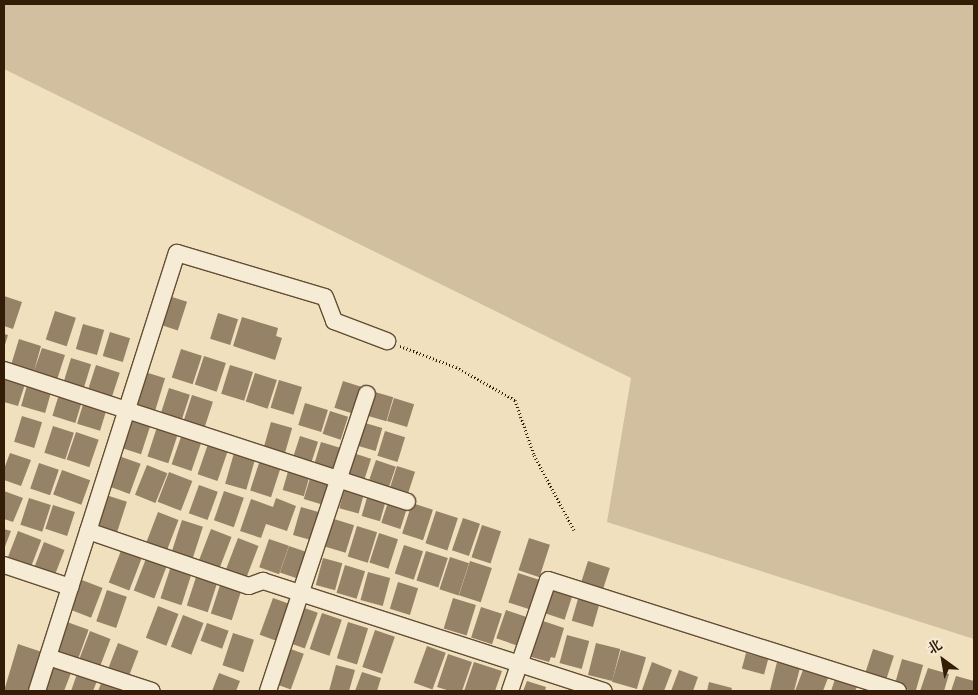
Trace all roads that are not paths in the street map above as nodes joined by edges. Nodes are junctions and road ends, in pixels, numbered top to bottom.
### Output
1 (387, 341) road end
2 (4, 370) edge
3 (367, 394) dead end
4 (127, 410) junction
5 (339, 479) junction
6 (407, 502) dead end
7 (88, 531) junction
8 (4, 565) edge
9 (70, 587) junction
10 (301, 593) junction
11 (48, 657) junction
12 (520, 664) junction
13 (37, 691) edge
14 (152, 691) edge
15 (268, 691) edge
16 (510, 691) edge
17 (604, 691) edge
18 (898, 691) edge

1 - 4 street
2 - 4 street
3 - 5 street
4 - 5 street
4 - 7 street
5 - 6 street
5 - 10 street
7 - 9 street
7 - 10 street
8 - 9 street
9 - 11 street
10 - 12 street
10 - 15 street
11 - 13 street
11 - 14 street
12 - 16 street
12 - 17 street
12 - 18 street

